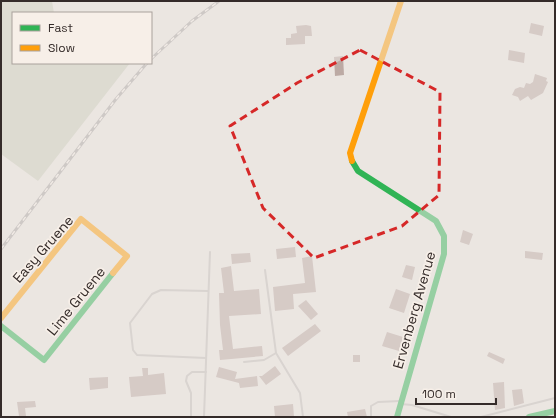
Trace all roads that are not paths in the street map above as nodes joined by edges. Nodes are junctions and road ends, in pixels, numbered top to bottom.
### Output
1 (401, 1) edge
2 (210, 252) dead end
3 (127, 256) joint
4 (265, 270) dead end
5 (208, 291) junction
6 (1, 318) edge
7 (1, 326) edge
8 (276, 353) junction
9 (206, 358) junction
10 (244, 362) dead end
11 (206, 372) junction
12 (555, 398) edge
13 (401, 402) junction
14 (554, 413) edge
15 (191, 417) edge
16 (204, 417) edge
17 (303, 417) edge
18 (371, 417) edge
19 (397, 417) edge
20 (451, 417) edge
21 (481, 417) edge
22 (529, 417) edge

1 - 13 street, Ervenberg Avenue
2 - 5 lane
3 - 6 street, Easy Gruene
3 - 7 street, Lime Gruene
4 - 8 lane
5 - 9 lane
5 - 9 lane
8 - 10 lane
8 - 17 lane
9 - 11 lane
11 - 15 lane
11 - 16 lane
12 - 21 lane
13 - 18 lane
13 - 19 street, Ervenberg Avenue
13 - 20 lane
14 - 22 street

